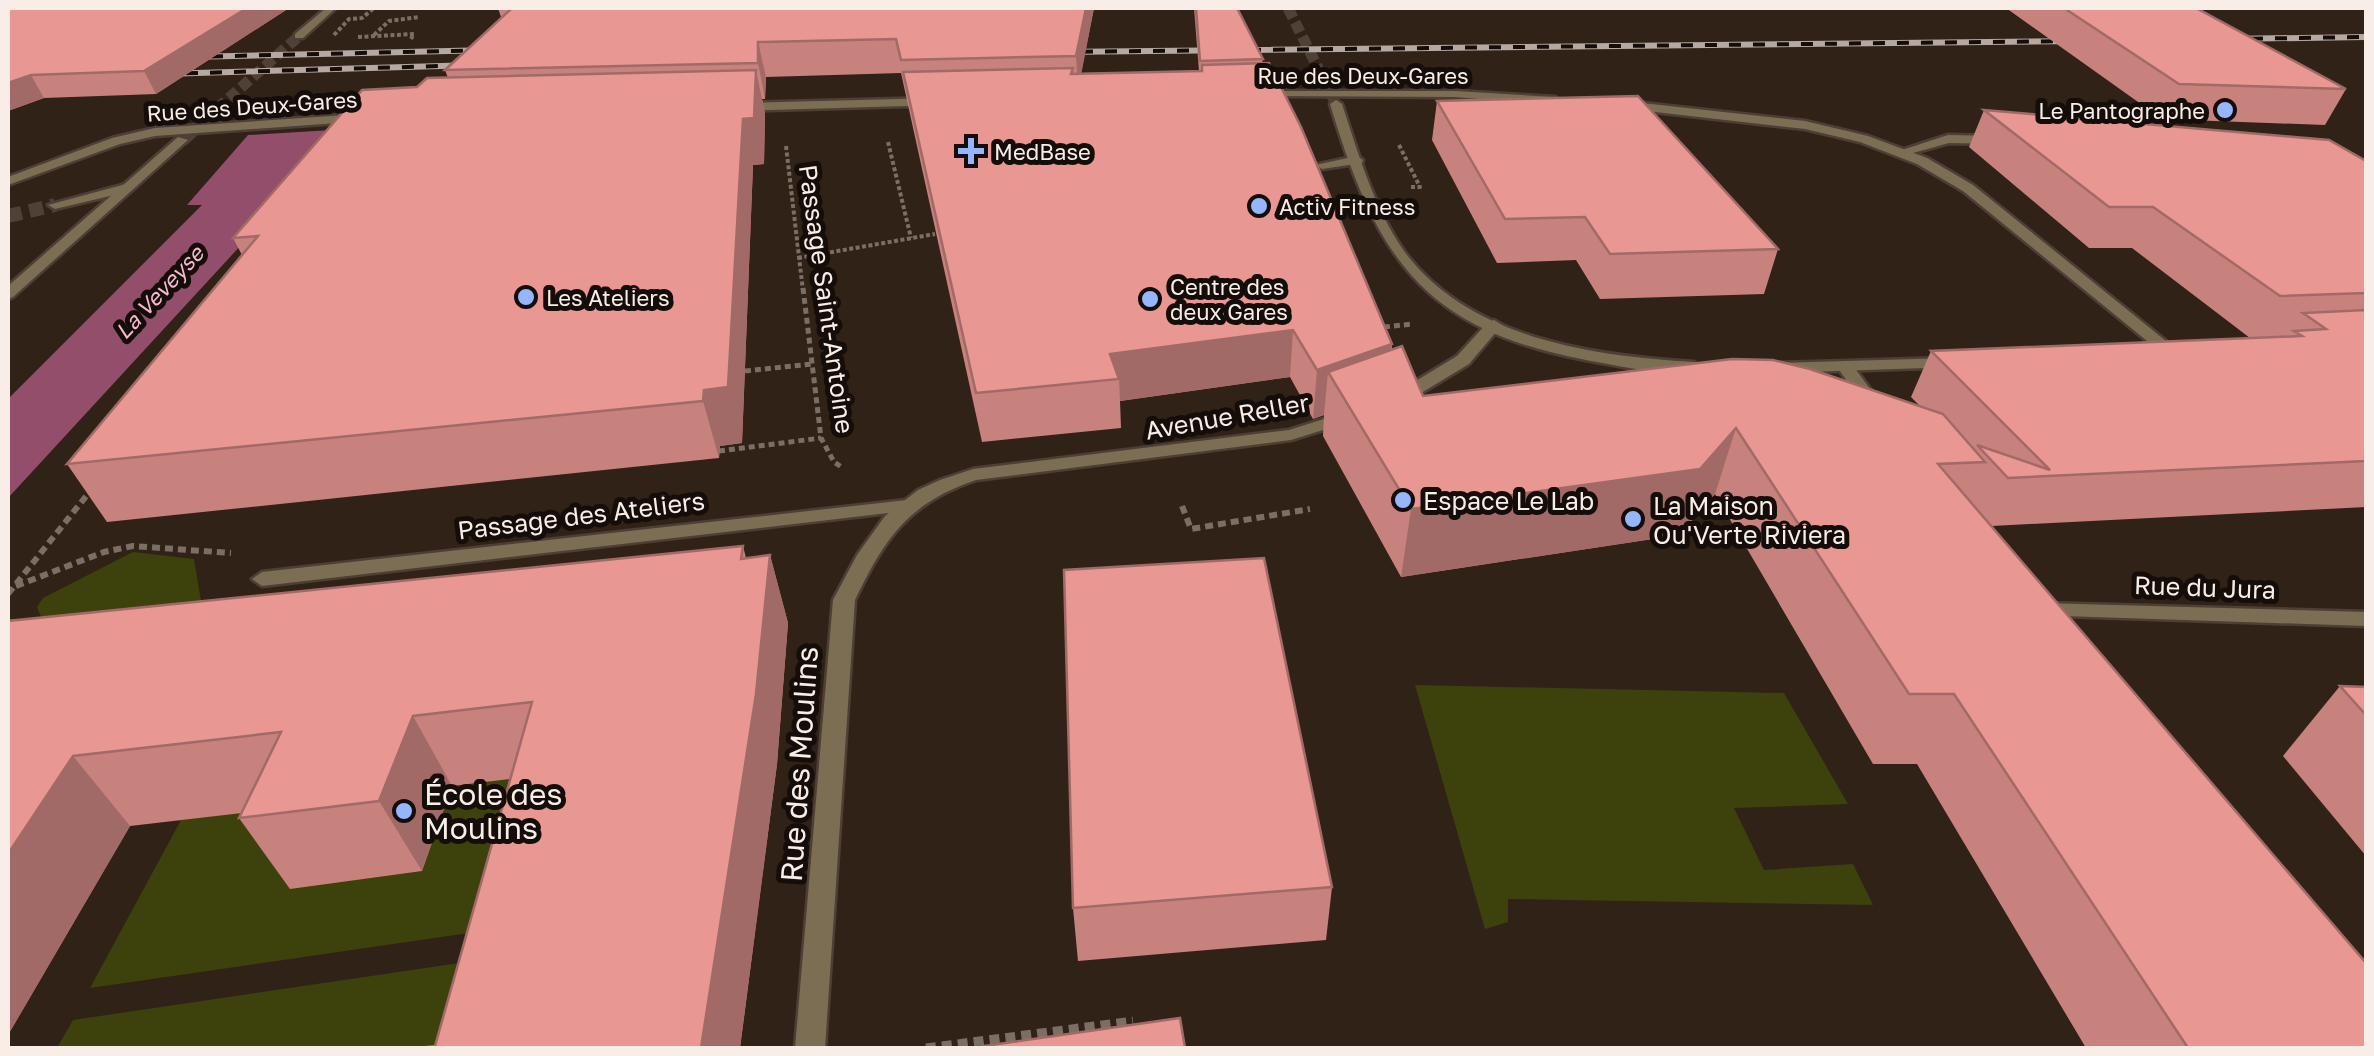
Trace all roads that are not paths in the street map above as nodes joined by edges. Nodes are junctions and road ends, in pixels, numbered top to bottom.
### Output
1 (331, 8) edge
2 (299, 36) tunnel mouth
3 (1242, 94) edge
4 (956, 102) edge
5 (1574, 102) edge
6 (1336, 104) tunnel mouth
7 (1610, 104) edge
8 (716, 108) edge
9 (378, 117) edge
10 (182, 140) tunnel mouth
11 (2016, 140) edge
12 (1902, 152) junction
13 (1357, 160) junction
14 (1322, 165) edge
15 (8, 181) edge
16 (126, 188) junction
17 (56, 205) tunnel mouth
18 (8, 294) edge
19 (1494, 326) junction
20 (2194, 353) edge
21 (2174, 354) junction
22 (2139, 355) edge
23 (1976, 362) edge
24 (1844, 367) junction
25 (1719, 368) edge
26 (1754, 368) edge
27 (1886, 422) edge
28 (907, 506) junction
29 (262, 580) road end
30 (2366, 619) edge
31 (2067, 640) edge
32 (810, 1048) edge

1 - 2 street
3 - 5 street, Rue des Deux-Gares
4 - 8 street
6 - 13 street
7 - 12 street
9 - 15 street, Rue des Deux-Gares
10 - 16 street
11 - 12 street
12 - 21 street
13 - 14 street
13 - 19 street
16 - 17 street
16 - 18 street
19 - 25 street
19 - 28 street, Avenue Reller
20 - 21 street
21 - 22 street
23 - 24 street
24 - 26 street
24 - 27 street
28 - 29 street, Passage des Ateliers
28 - 32 street, Rue des Moulins
30 - 31 street, Rue du Jura

